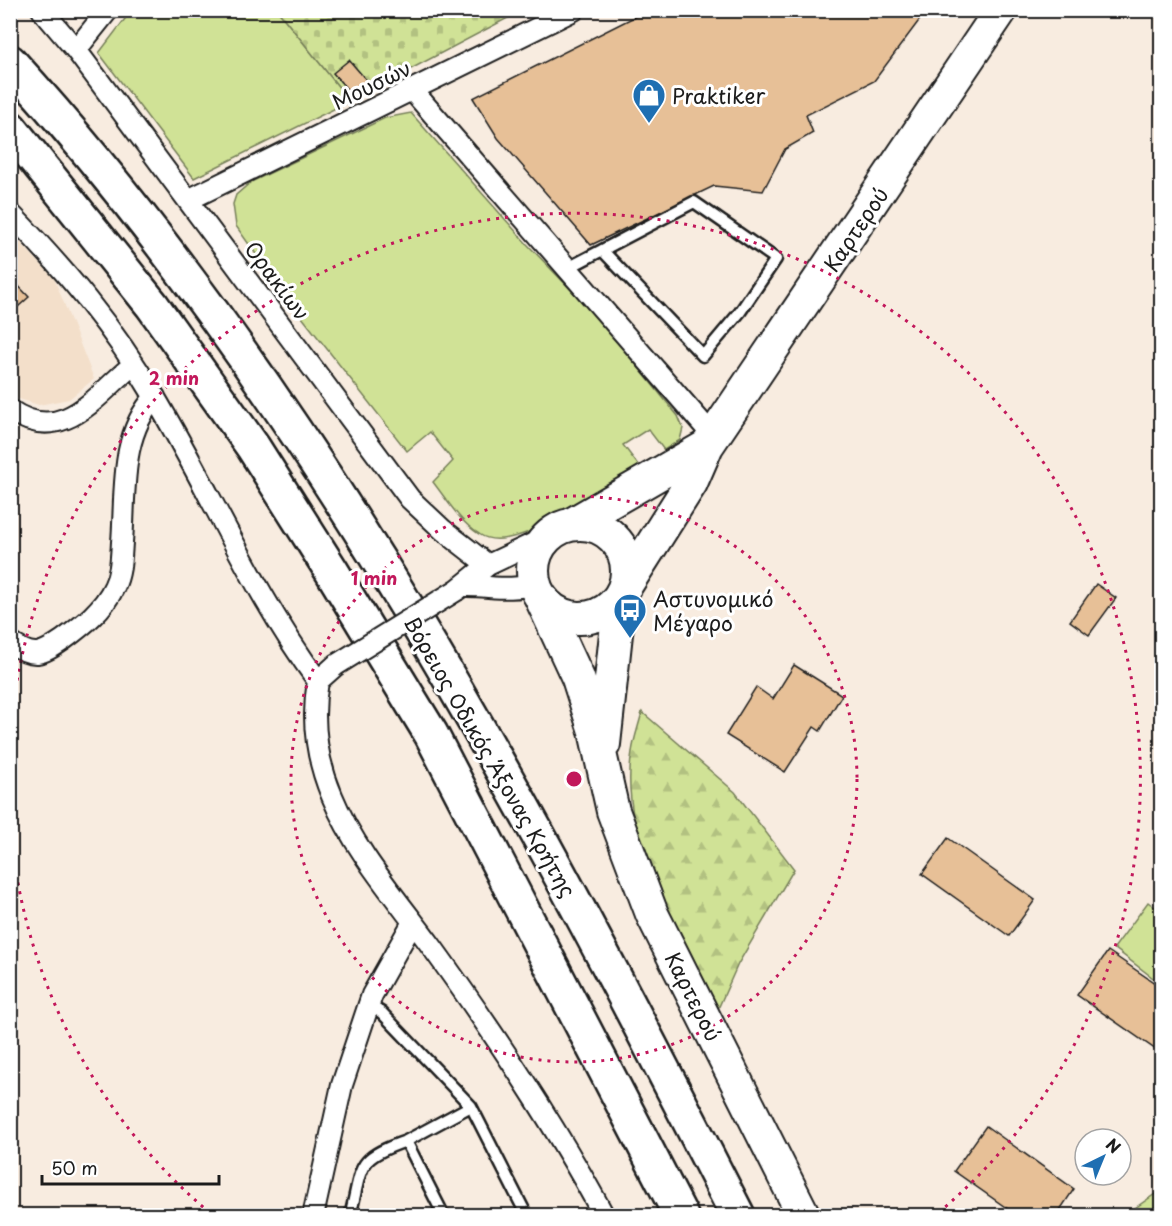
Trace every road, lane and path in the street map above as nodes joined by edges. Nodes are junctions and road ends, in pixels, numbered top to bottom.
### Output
1 (42, 10) edge
2 (108, 10) edge
3 (574, 10) edge
4 (1001, 10) edge
5 (76, 50) junction
6 (10, 62) edge
7 (412, 90) junction
8 (10, 128) edge
9 (188, 200) junction
10 (10, 213) edge
11 (602, 250) junction
12 (566, 269) junction
13 (134, 364) junction
14 (155, 398) junction
15 (10, 410) edge
16 (711, 442) junction
17 (559, 531) junction
18 (488, 565) junction
19 (459, 588) junction
20 (537, 590) junction
21 (622, 592) junction
22 (10, 642) edge
23 (318, 681) junction
24 (602, 769) junction
25 (413, 922) junction
26 (369, 1005) junction
27 (471, 1106) junction
28 (406, 1141) junction
29 (313, 1215) edge
30 (350, 1215) edge
31 (444, 1215) edge
32 (527, 1215) edge
33 (604, 1215) edge
34 (681, 1215) edge
35 (738, 1215) edge
36 (804, 1215) edge

1 - 5 street, Ορακίων
2 - 5 street
3 - 7 street, Μουσών
4 - 16 main road, Καρτερού
5 - 9 street, Ορακίων
6 - 35 highway, Βόρειος Οδικός Άξονας Κρήτης
7 - 9 street, Μουσών
7 - 12 street
8 - 34 highway, Βόρειος Οδικός Άξονας Κρήτης
9 - 18 street, Ορακίων
10 - 13 street
11 - 11 lane
11 - 12 lane
12 - 16 street
13 - 14 street
13 - 15 street
14 - 22 street
14 - 23 street
16 - 17 main road, Καρτερού
16 - 21 main road, Καρτερού
17 - 18 street
17 - 20 main road
17 - 21 main road
18 - 19 street
19 - 20 street
19 - 23 street, bridge
20 - 21 main road
20 - 24 main road, Καρτερού
21 - 24 main road, Καρτερού
23 - 25 street
24 - 36 main road, Καρτερού
25 - 26 street
25 - 33 street
26 - 27 lane
26 - 29 street
27 - 28 lane
27 - 32 lane
28 - 30 lane
28 - 31 lane

